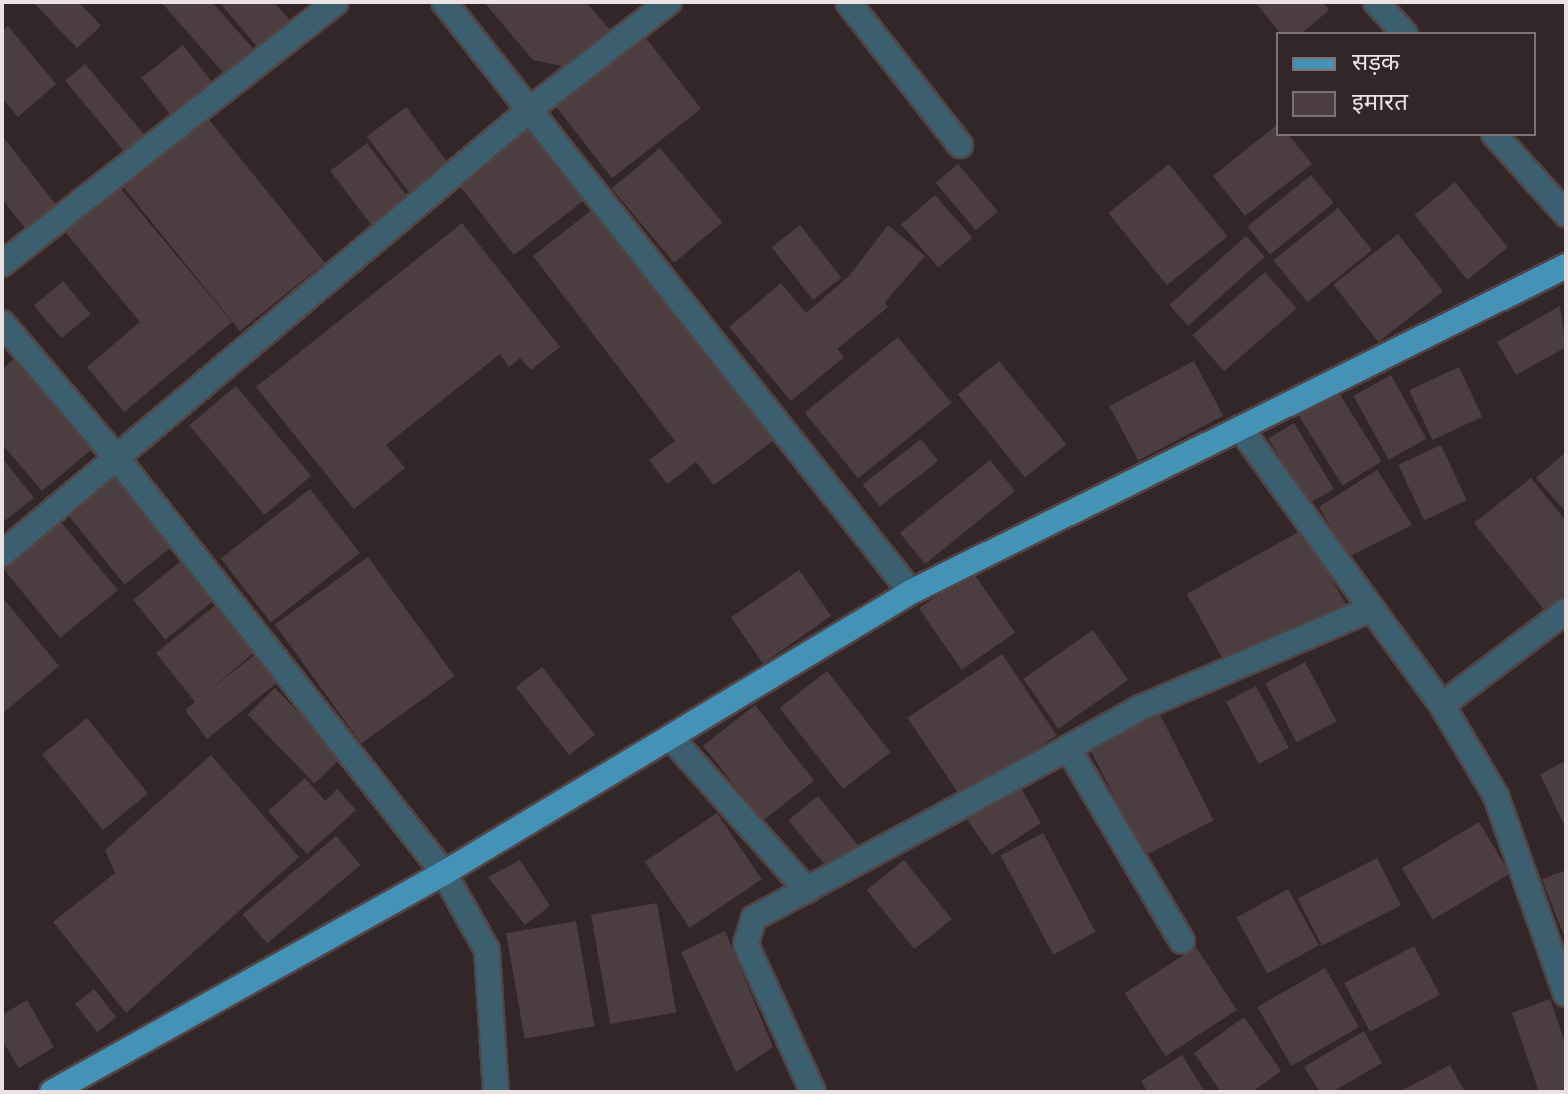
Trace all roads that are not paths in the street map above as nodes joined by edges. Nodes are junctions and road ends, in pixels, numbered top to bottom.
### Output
1 (336, 2) edge
2 (444, 2) edge
3 (669, 2) edge
4 (848, 2) edge
5 (1376, 2) edge
6 (1403, 32) edge
7 (532, 108) junction
8 (1496, 136) edge
9 (960, 145) dead end
10 (1566, 214) edge
11 (2, 264) edge
12 (1566, 266) edge
13 (2, 323) edge
14 (1240, 428) junction
15 (117, 458) junction
16 (2, 554) edge
17 (911, 592) junction
18 (1371, 609) junction
19 (1566, 611) edge
20 (1442, 705) junction
21 (672, 739) junction
22 (1068, 748) junction
23 (444, 873) junction
24 (807, 890) junction
25 (1182, 941) dead end
26 (1566, 994) edge
27 (52, 1092) edge
28 (496, 1092) edge
29 (813, 1092) edge

1 - 11 street
2 - 7 street
3 - 7 street
4 - 9 street
5 - 6 street
7 - 15 street
7 - 17 street
8 - 10 street
12 - 14 main road
13 - 15 street
14 - 17 main road
14 - 18 street
15 - 16 street
15 - 23 street
17 - 21 main road
18 - 20 street
18 - 22 street
19 - 20 street
20 - 26 street
21 - 23 main road
21 - 24 street
22 - 24 street
22 - 25 street
23 - 27 main road
23 - 28 street
24 - 29 street

